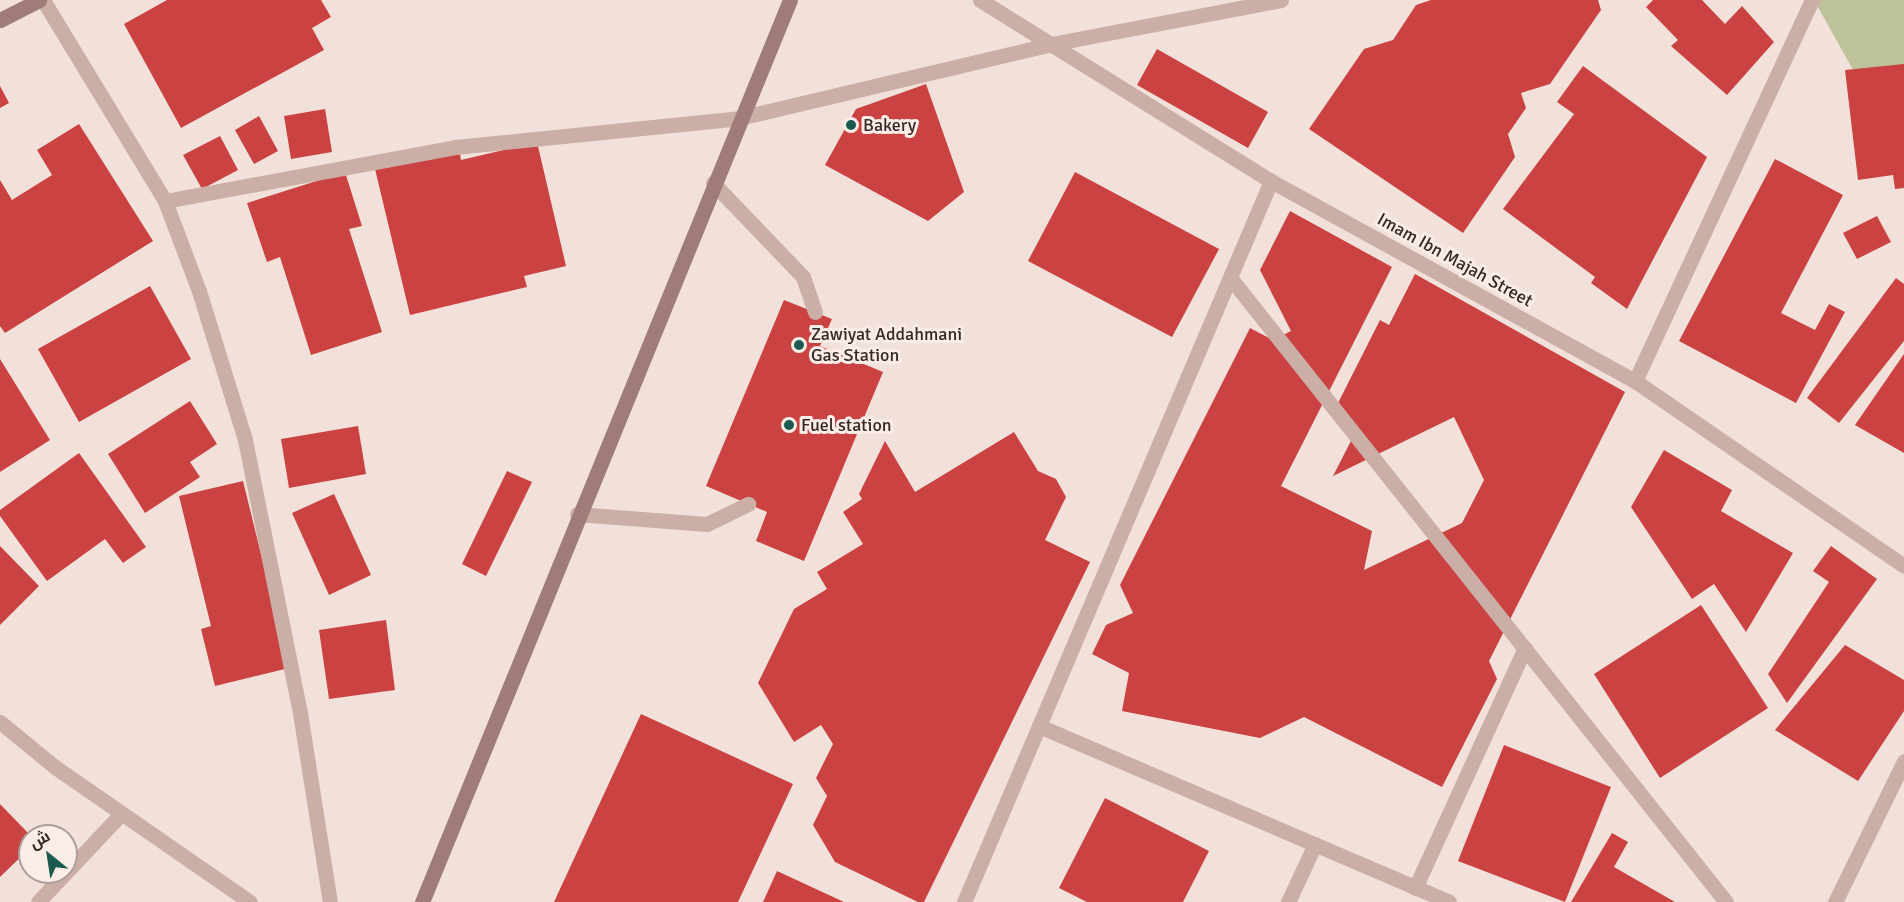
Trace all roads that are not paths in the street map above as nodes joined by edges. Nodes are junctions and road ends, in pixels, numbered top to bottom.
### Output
1 (41, 0) edge
2 (790, 0) edge
3 (980, 0) edge
4 (1281, 0) edge
5 (1812, 0) edge
6 (0, 20) edge
7 (1051, 44) junction
8 (739, 118) junction
9 (1272, 181) junction
10 (713, 183) junction
11 (165, 201) junction
12 (1232, 280) junction
13 (815, 312) dead end
14 (1635, 381) junction
15 (748, 504) dead end
16 (577, 514) junction
17 (1904, 566) edge
18 (1525, 648) junction
19 (0, 722) edge
20 (1039, 726) junction
21 (1904, 761) edge
22 (121, 814) junction
23 (1315, 844) junction
24 (1415, 888) junction
25 (38, 902) edge
26 (250, 902) edge
27 (330, 902) edge
28 (422, 902) edge
29 (964, 902) edge
30 (1288, 902) edge
31 (1449, 902) edge
32 (1726, 902) edge
33 (1835, 902) edge

1 - 6 main road
1 - 11 street
2 - 8 main road
3 - 7 street, Imam Ibn Majah Street
4 - 7 street
5 - 14 street
7 - 8 street
7 - 9 street, Imam Ibn Majah Street
8 - 10 main road
8 - 11 street
9 - 12 street
9 - 14 street, Imam Ibn Majah Street
10 - 13 street
10 - 16 main road
11 - 27 street
12 - 18 street
12 - 20 street
14 - 17 street, Imam Ibn Majah Street
15 - 16 street
16 - 28 main road
18 - 24 street
18 - 32 street
19 - 22 street
20 - 23 street
20 - 29 street
21 - 33 street
22 - 25 street
22 - 26 street
23 - 24 street
23 - 30 street
24 - 31 street

